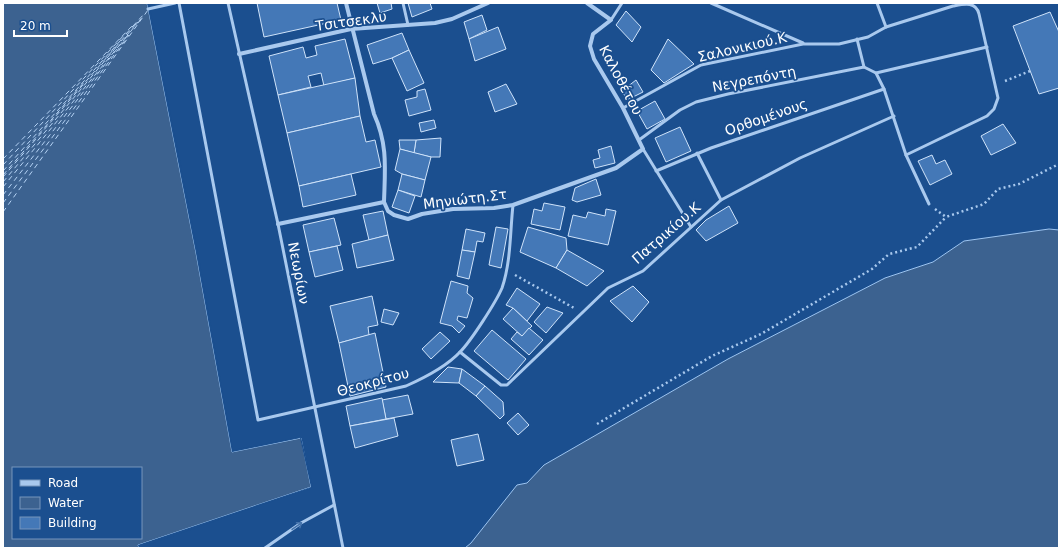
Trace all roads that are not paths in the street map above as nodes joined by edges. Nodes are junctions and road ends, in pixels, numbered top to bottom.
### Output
1 (175, 3) edge
2 (179, 3) edge
3 (228, 3) edge
4 (346, 3) edge
5 (403, 3) edge
6 (488, 3) edge
7 (587, 3) edge
8 (622, 3) edge
9 (711, 3) edge
10 (878, 3) edge
11 (148, 9) dead end
12 (611, 20) junction
13 (408, 25) junction
14 (886, 27) junction
15 (351, 30) junction
16 (857, 40) junction
17 (803, 44) junction
18 (987, 47) junction
19 (239, 54) junction
20 (864, 67) junction
21 (876, 73) junction
22 (884, 88) junction
23 (623, 108) junction
24 (894, 116) junction
25 (639, 140) junction
26 (643, 149) junction
27 (697, 154) junction
28 (906, 155) junction
29 (656, 170) junction
30 (721, 200) junction
31 (384, 202) junction
32 (928, 204) road end
33 (514, 205) junction
34 (278, 224) junction
35 (690, 227) junction
36 (460, 352) junction
37 (315, 408) junction
38 (334, 505) junction
39 (265, 548) edge
40 (343, 548) edge

1 - 11 lane
2 - 37 lane, Θεοκρίτου
3 - 19 lane, Νεωρίων
4 - 15 street
5 - 13 lane
6 - 13 street, Τσιτσεκλυ
7 - 12 street
8 - 12 lane
9 - 17 lane
10 - 14 lane
12 - 23 street, Καλοθέτου
13 - 15 street, Τσιτσεκλυ
14 - 16 lane
14 - 18 lane
15 - 19 street, Τσιτσεκλυ
15 - 31 street
16 - 17 lane
16 - 20 lane
17 - 23 lane, Σαλονικιού.Κ
18 - 21 lane
18 - 28 lane
19 - 34 lane, Νεωρίων
20 - 21 lane
20 - 25 lane, Νεγρεπόντη
21 - 22 lane
22 - 24 lane
22 - 27 lane, Ορθομένους
23 - 25 street, Καλοθέτου
24 - 28 lane
24 - 30 lane, Πατρικίου.Κ
25 - 26 street
26 - 29 lane
26 - 33 street, Μηνιώτη.Στ
27 - 29 lane, Ορθομένους
27 - 30 lane
28 - 32 lane
29 - 35 lane
30 - 35 lane, Πατρικίου.Κ
31 - 33 street, Μηνιώτη.Στ
31 - 34 street
33 - 36 lane, Θεοκρίτου
34 - 37 lane, Νεωρίων
35 - 36 lane, Πατρικίου.Κ
36 - 37 lane, Θεοκρίτου
37 - 38 lane, Νεωρίων
39 -> 38 lane
38 - 40 lane, Νεωρίων

